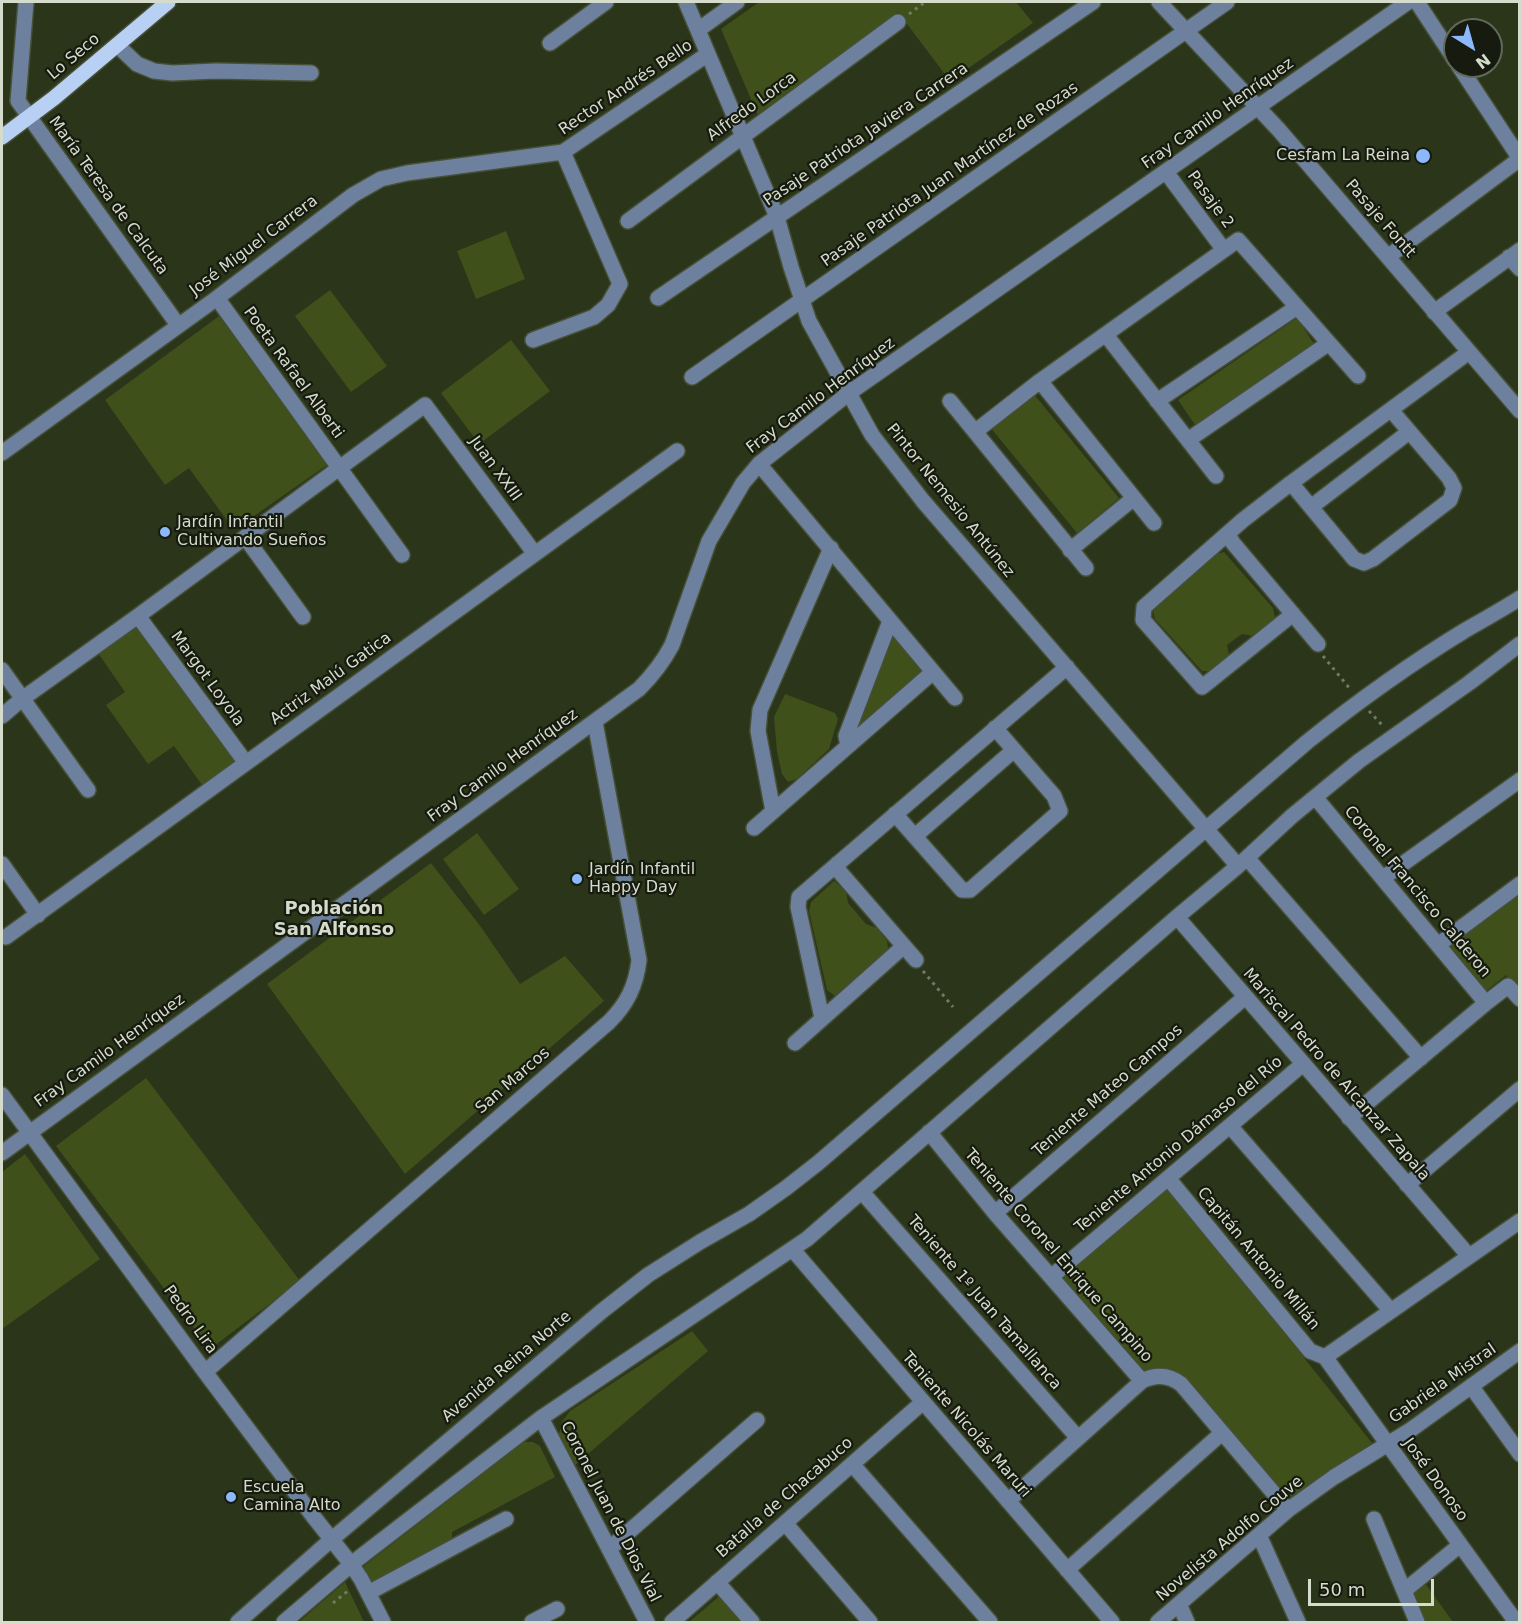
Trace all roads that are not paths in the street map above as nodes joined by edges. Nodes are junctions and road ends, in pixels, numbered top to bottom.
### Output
1 (26, 2) edge
2 (168, 2) edge
3 (606, 2) edge
4 (686, 2) edge
5 (737, 2) edge
6 (1093, 2) edge
7 (1159, 2) edge
8 (1227, 2) edge
9 (1408, 2) edge
10 (1417, 2) edge
11 (898, 22) dead end
12 (698, 30) junction
13 (1186, 31) junction
14 (1443, 42) edge
15 (550, 43) dead end
16 (117, 45) junction
17 (708, 54) junction
18 (311, 73) dead end
19 (1467, 78) edge
20 (2, 96) edge
21 (18, 96) junction
22 (1258, 107) junction
23 (29, 117) junction
24 (2, 137) edge
25 (743, 137) junction
26 (563, 152) junction
27 (1166, 172) junction
28 (777, 217) junction
29 (628, 222) dead end
30 (1224, 250) junction
31 (1389, 256) junction
32 (1516, 259) edge
33 (217, 298) junction
34 (658, 298) dead end
35 (802, 300) junction
36 (1297, 307) junction
37 (1434, 312) junction
38 (178, 325) junction
39 (1106, 335) junction
40 (533, 340) dead end
41 (1329, 343) junction
42 (1469, 352) junction
43 (1358, 376) dead end
44 (692, 377) dead end
45 (1040, 381) junction
46 (849, 393) junction
47 (950, 401) dead end
48 (1156, 401) junction
49 (1391, 410) junction
50 (1520, 411) edge
51 (975, 431) junction
52 (1409, 432) junction
53 (1188, 440) junction
54 (677, 451) dead end
55 (2, 453) edge
56 (759, 464) junction
57 (340, 469) junction
58 (1216, 476) dead end
59 (1291, 483) junction
60 (1134, 498) junction
61 (1311, 507) junction
62 (1154, 523) dead end
63 (1227, 534) junction
64 (245, 537) junction
65 (831, 548) junction
66 (1070, 550) junction
67 (535, 554) junction
68 (402, 555) dead end
69 (1086, 568) dead end
70 (1520, 598) edge
71 (1293, 614) junction
72 (138, 616) junction
73 (303, 617) dead end
74 (890, 621) junction
75 (1318, 644) dead end
76 (1520, 644) edge
77 (1067, 667) junction
78 (2, 670) edge
79 (933, 672) junction
80 (955, 698) dead end
81 (22, 699) junction
82 (2, 716) edge
83 (595, 722) junction
84 (995, 728) junction
85 (848, 746) junction
86 (1014, 750) junction
87 (246, 763) junction
88 (1520, 780) edge
89 (88, 790) dead end
90 (1315, 797) junction
91 (773, 812) junction
92 (896, 814) junction
93 (754, 828) dead end
94 (1206, 829) junction
95 (915, 836) junction
96 (1243, 862) junction
97 (2, 864) edge
98 (837, 864) junction
99 (1383, 878) junction
100 (1520, 884) edge
101 (38, 915) junction
102 (1177, 917) junction
103 (6, 937) dead end
104 (1438, 945) junction
105 (904, 946) junction
106 (916, 960) road end
107 (1245, 997) junction
108 (1520, 999) edge
109 (1486, 1003) junction
110 (822, 1018) junction
111 (795, 1043) dead end
112 (1421, 1058) junction
113 (1303, 1064) junction
114 (1520, 1089) edge
115 (2, 1095) edge
116 (1349, 1118) junction
117 (1230, 1126) junction
118 (29, 1132) junction
119 (929, 1132) junction
120 (2, 1153) edge
121 (1168, 1178) junction
122 (1407, 1185) junction
123 (862, 1192) junction
124 (995, 1213) junction
125 (1520, 1221) edge
126 (793, 1250) junction
127 (1469, 1257) junction
128 (1052, 1277) junction
129 (1391, 1311) junction
130 (1520, 1352) edge
131 (1325, 1357) junction
132 (205, 1372) junction
133 (1142, 1381) junction
134 (1471, 1386) junction
135 (923, 1402) junction
136 (541, 1418) junction
137 (757, 1420) dead end
138 (1222, 1433) junction
139 (1078, 1438) junction
140 (1387, 1444) junction
141 (1520, 1454) edge
142 (852, 1464) junction
143 (1008, 1501) junction
144 (1288, 1510) junction
145 (506, 1519) dead end
146 (1374, 1520) dead end
147 (785, 1523) junction
148 (1259, 1535) junction
149 (332, 1539) junction
150 (1460, 1545) junction
151 (609, 1549) junction
152 (351, 1564) junction
153 (1067, 1570) junction
154 (717, 1582) junction
155 (365, 1586) junction
156 (1404, 1591) junction
157 (1179, 1604) junction
158 (557, 1609) dead end
159 (238, 1623) edge
160 (284, 1623) edge
161 (384, 1623) edge
162 (532, 1623) edge
163 (647, 1623) edge
164 (672, 1623) edge
165 (752, 1623) edge
166 (870, 1623) edge
167 (990, 1623) edge
168 (1112, 1623) edge
169 (1158, 1623) edge
170 (1187, 1623) edge
171 (1298, 1623) edge
172 (1417, 1623) edge
173 (1516, 1623) edge

1 - 21 street
2 - 16 main road, Lo Seco
3 - 15 street
4 - 12 street, Pintor Nemesio Antúnez
5 - 12 street
6 - 28 street, Pasaje Patriota Javiera Carrera
7 - 13 street, Pasaje Fontt
8 - 13 street, Pasaje Patriota Juan Martínez de Rozas
9 - 22 street, Fray Camilo Henríquez
10 - 14 street
11 - 25 street, Alfredo Lorca
12 - 17 street, Pintor Nemesio Antúnez
13 - 22 street, Pasaje Fontt
13 - 35 street, Pasaje Patriota Juan Martínez de Rozas
16 - 18 street
16 - 23 main road, Lo Seco
17 - 25 street, Pintor Nemesio Antúnez
17 - 26 street, Rector Andrés Bello
19 - 31 street
20 - 21 street
21 - 23 street, María Teresa de Calcuta
22 - 27 street, Fray Camilo Henríquez
22 - 31 street, Pasaje Fontt
23 - 24 main road, Lo Seco
23 - 38 street, María Teresa de Calcuta
25 - 28 street, Pintor Nemesio Antúnez
25 - 29 street, Alfredo Lorca
26 - 33 street, José Miguel Carrera
26 - 40 street
27 - 30 street, Pasaje 2
27 - 46 street, Fray Camilo Henríquez
28 - 34 street, Pasaje Patriota Javiera Carrera
28 - 35 street, Pintor Nemesio Antúnez
30 - 36 street
30 - 39 street
31 - 37 street, Pasaje Fontt
32 - 37 street
33 - 38 street, José Miguel Carrera
33 - 57 street, Poeta Rafael Alberti
35 - 44 street, Pasaje Patriota Juan Martínez de Rozas
35 - 46 street, Pintor Nemesio Antúnez
36 - 41 street
36 - 48 street
37 - 42 street, Pasaje Fontt
38 - 55 street, José Miguel Carrera
39 - 45 street
39 - 48 street
41 - 43 street
41 - 53 street
42 - 49 street
42 - 50 street, Pasaje Fontt
45 - 51 street
45 - 60 street
46 - 56 street, Fray Camilo Henríquez
46 - 77 street, Pintor Nemesio Antúnez
47 - 51 street
48 - 53 street
49 - 52 street
49 - 59 street
51 - 66 street
52 - 61 street
52 - 61 street
53 - 58 street
54 - 67 street, Actriz Malú Gatica
56 - 65 street
56 - 83 street, Fray Camilo Henríquez
57 - 64 street
57 - 67 street, Juan XXIII
57 - 68 street, Poeta Rafael Alberti
59 - 61 street
59 - 63 street
60 - 62 street
60 - 66 street
63 - 71 street
63 - 71 street
64 - 72 street
64 - 73 street
65 - 74 street
65 - 91 street
66 - 69 street
67 - 87 street, Actriz Malú Gatica
70 - 94 street, Avenida Reina Norte
71 - 75 street
72 - 81 street
72 - 87 street, Margot Loyola
74 - 79 street
74 - 85 street
76 - 90 street
77 - 84 street
77 - 94 street, Pintor Nemesio Antúnez
78 - 81 street
79 - 80 street
79 - 85 street
81 - 82 street
81 - 89 street
83 - 118 street, Fray Camilo Henríquez
83 - 132 street, San Marcos
84 - 86 street
84 - 92 street
85 - 91 street
86 - 95 street
86 - 95 street
87 - 101 street, Actriz Malú Gatica
88 - 99 street
90 - 96 street
90 - 99 street, Coronel Francisco Calderon
91 - 93 street
92 - 95 street
92 - 98 street
94 - 96 street, Pintor Nemesio Antúnez
94 - 149 street, Avenida Reina Norte
96 - 102 street
96 - 112 street, Pintor Nemesio Antúnez
97 - 101 street
98 - 105 street
98 - 110 street
99 - 104 street, Coronel Francisco Calderon
100 - 104 street
101 - 103 street, Actriz Malú Gatica
102 - 107 street, Mariscal Pedro de Alcanzar Zapala
102 - 119 street
104 - 109 street, Coronel Francisco Calderon
105 - 106 street
105 - 110 street
107 - 113 street, Mariscal Pedro de Alcanzar Zapala
107 - 124 street, Teniente Mateo Campos
108 - 109 street, Coronel Francisco Calderon
109 - 112 street
110 - 111 street
112 - 116 street
113 - 116 street, Mariscal Pedro de Alcanzar Zapala
113 - 117 street, Teniente Antonio Dámaso del Río
114 - 122 street
115 - 118 street, Pedro Lira
116 - 122 street, Mariscal Pedro de Alcanzar Zapala
117 - 121 street, Teniente Antonio Dámaso del Río
117 - 129 street
118 - 120 street, Fray Camilo Henríquez
118 - 132 street, Pedro Lira
119 - 123 street
119 - 124 street, Teniente Coronel Enrique Campino
121 - 128 street, Teniente Antonio Dámaso del Río
121 - 131 street, Capitán Antonio Millán
122 - 127 street, Mariscal Pedro de Alcanzar Zapala
123 - 126 street
123 - 139 street, Teniente 1º Juan Tamallanca
124 - 128 street, Teniente Coronel Enrique Campino
125 - 127 street
126 - 135 street, Teniente Nicolás Maruri
126 - 136 street
127 - 129 street
128 - 133 street, Teniente Coronel Enrique Campino
129 - 131 street
130 - 134 street, Gabriela Mistral
131 - 140 street, José Donoso
132 - 149 street, Pedro Lira
133 - 138 street, Teniente Coronel Enrique Campino
133 - 139 street
134 - 140 street, Gabriela Mistral
134 - 141 street
135 - 142 street, Batalla de Chacabuco
135 - 143 street, Teniente Nicolás Maruri
136 - 151 street, Coronel Juan de Dios Vial
136 - 152 street
137 - 151 street
138 - 144 street, Teniente Coronel Enrique Campino
138 - 153 street
139 - 143 street
140 - 144 street, Novelista Adolfo Couve
140 - 150 street, José Donoso
142 - 147 street, Batalla de Chacabuco
142 - 167 street
143 - 153 street, Teniente Nicolás Maruri
144 - 148 street, Novelista Adolfo Couve
145 - 155 street
146 - 156 street
147 - 154 street, Batalla de Chacabuco
147 - 166 street
148 - 157 street, Novelista Adolfo Couve
148 - 171 street
149 - 152 street, Pedro Lira
149 - 159 street, Avenida Reina Norte
150 - 156 street
150 - 173 street, José Donoso
151 - 163 street, Coronel Juan de Dios Vial
152 - 155 street, Pedro Lira
152 - 160 street
153 - 168 street, Teniente Nicolás Maruri
154 - 164 street, Batalla de Chacabuco
154 - 165 street
155 - 161 street, Pedro Lira
156 - 172 street
157 - 169 street, Novelista Adolfo Couve
157 - 170 street
158 - 162 street

